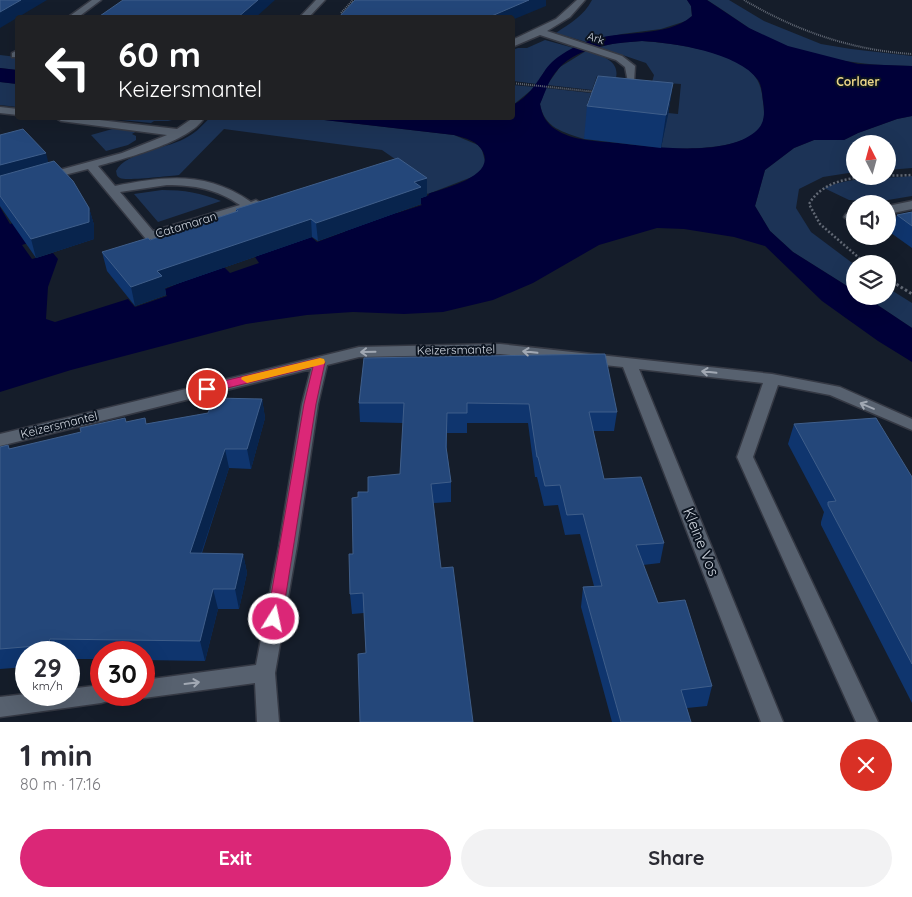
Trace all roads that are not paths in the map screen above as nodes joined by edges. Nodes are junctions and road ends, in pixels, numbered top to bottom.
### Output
1 (97, 0) edge
2 (321, 0) edge
3 (580, 0) edge
4 (75, 15) edge
5 (306, 15) edge
6 (540, 32) junction
7 (515, 43) edge
8 (631, 80) edge
9 (0, 110) edge
10 (15, 112) edge
11 (78, 120) edge
12 (196, 120) edge
13 (180, 132) junction
14 (90, 164) junction
15 (36, 180) edge
16 (113, 190) junction
17 (268, 200) edge
18 (912, 205) edge
19 (250, 206) junction
20 (896, 208) edge
21 (320, 362) junction
22 (629, 363) junction
23 (772, 379) junction
24 (912, 425) edge
25 (0, 440) edge
26 (265, 673) junction
27 (155, 688) edge
28 (90, 695) edge
29 (0, 707) edge
30 (268, 722) edge
31 (772, 722) edge
32 (867, 722) edge

1 - 4 street
2 - 5 street
3 - 6 street
6 - 7 street
6 - 8 street, Ark
9 - 10 street
11 - 13 street
12 - 13 street
13 - 14 street
14 - 15 street
14 - 16 street, Catamaran
16 - 19 street
16 - 19 street, Catamaran
17 - 19 street, Catamaran
18 - 20 street
22 -> 21 street, Keizersmantel
21 - 25 street, Keizersmantel
21 - 26 street
23 -> 22 street, Keizersmantel
22 - 31 street, Kleine Vos
24 -> 23 street, Keizersmantel
23 - 32 street
27 -> 26 street
26 - 30 street
28 - 29 street

